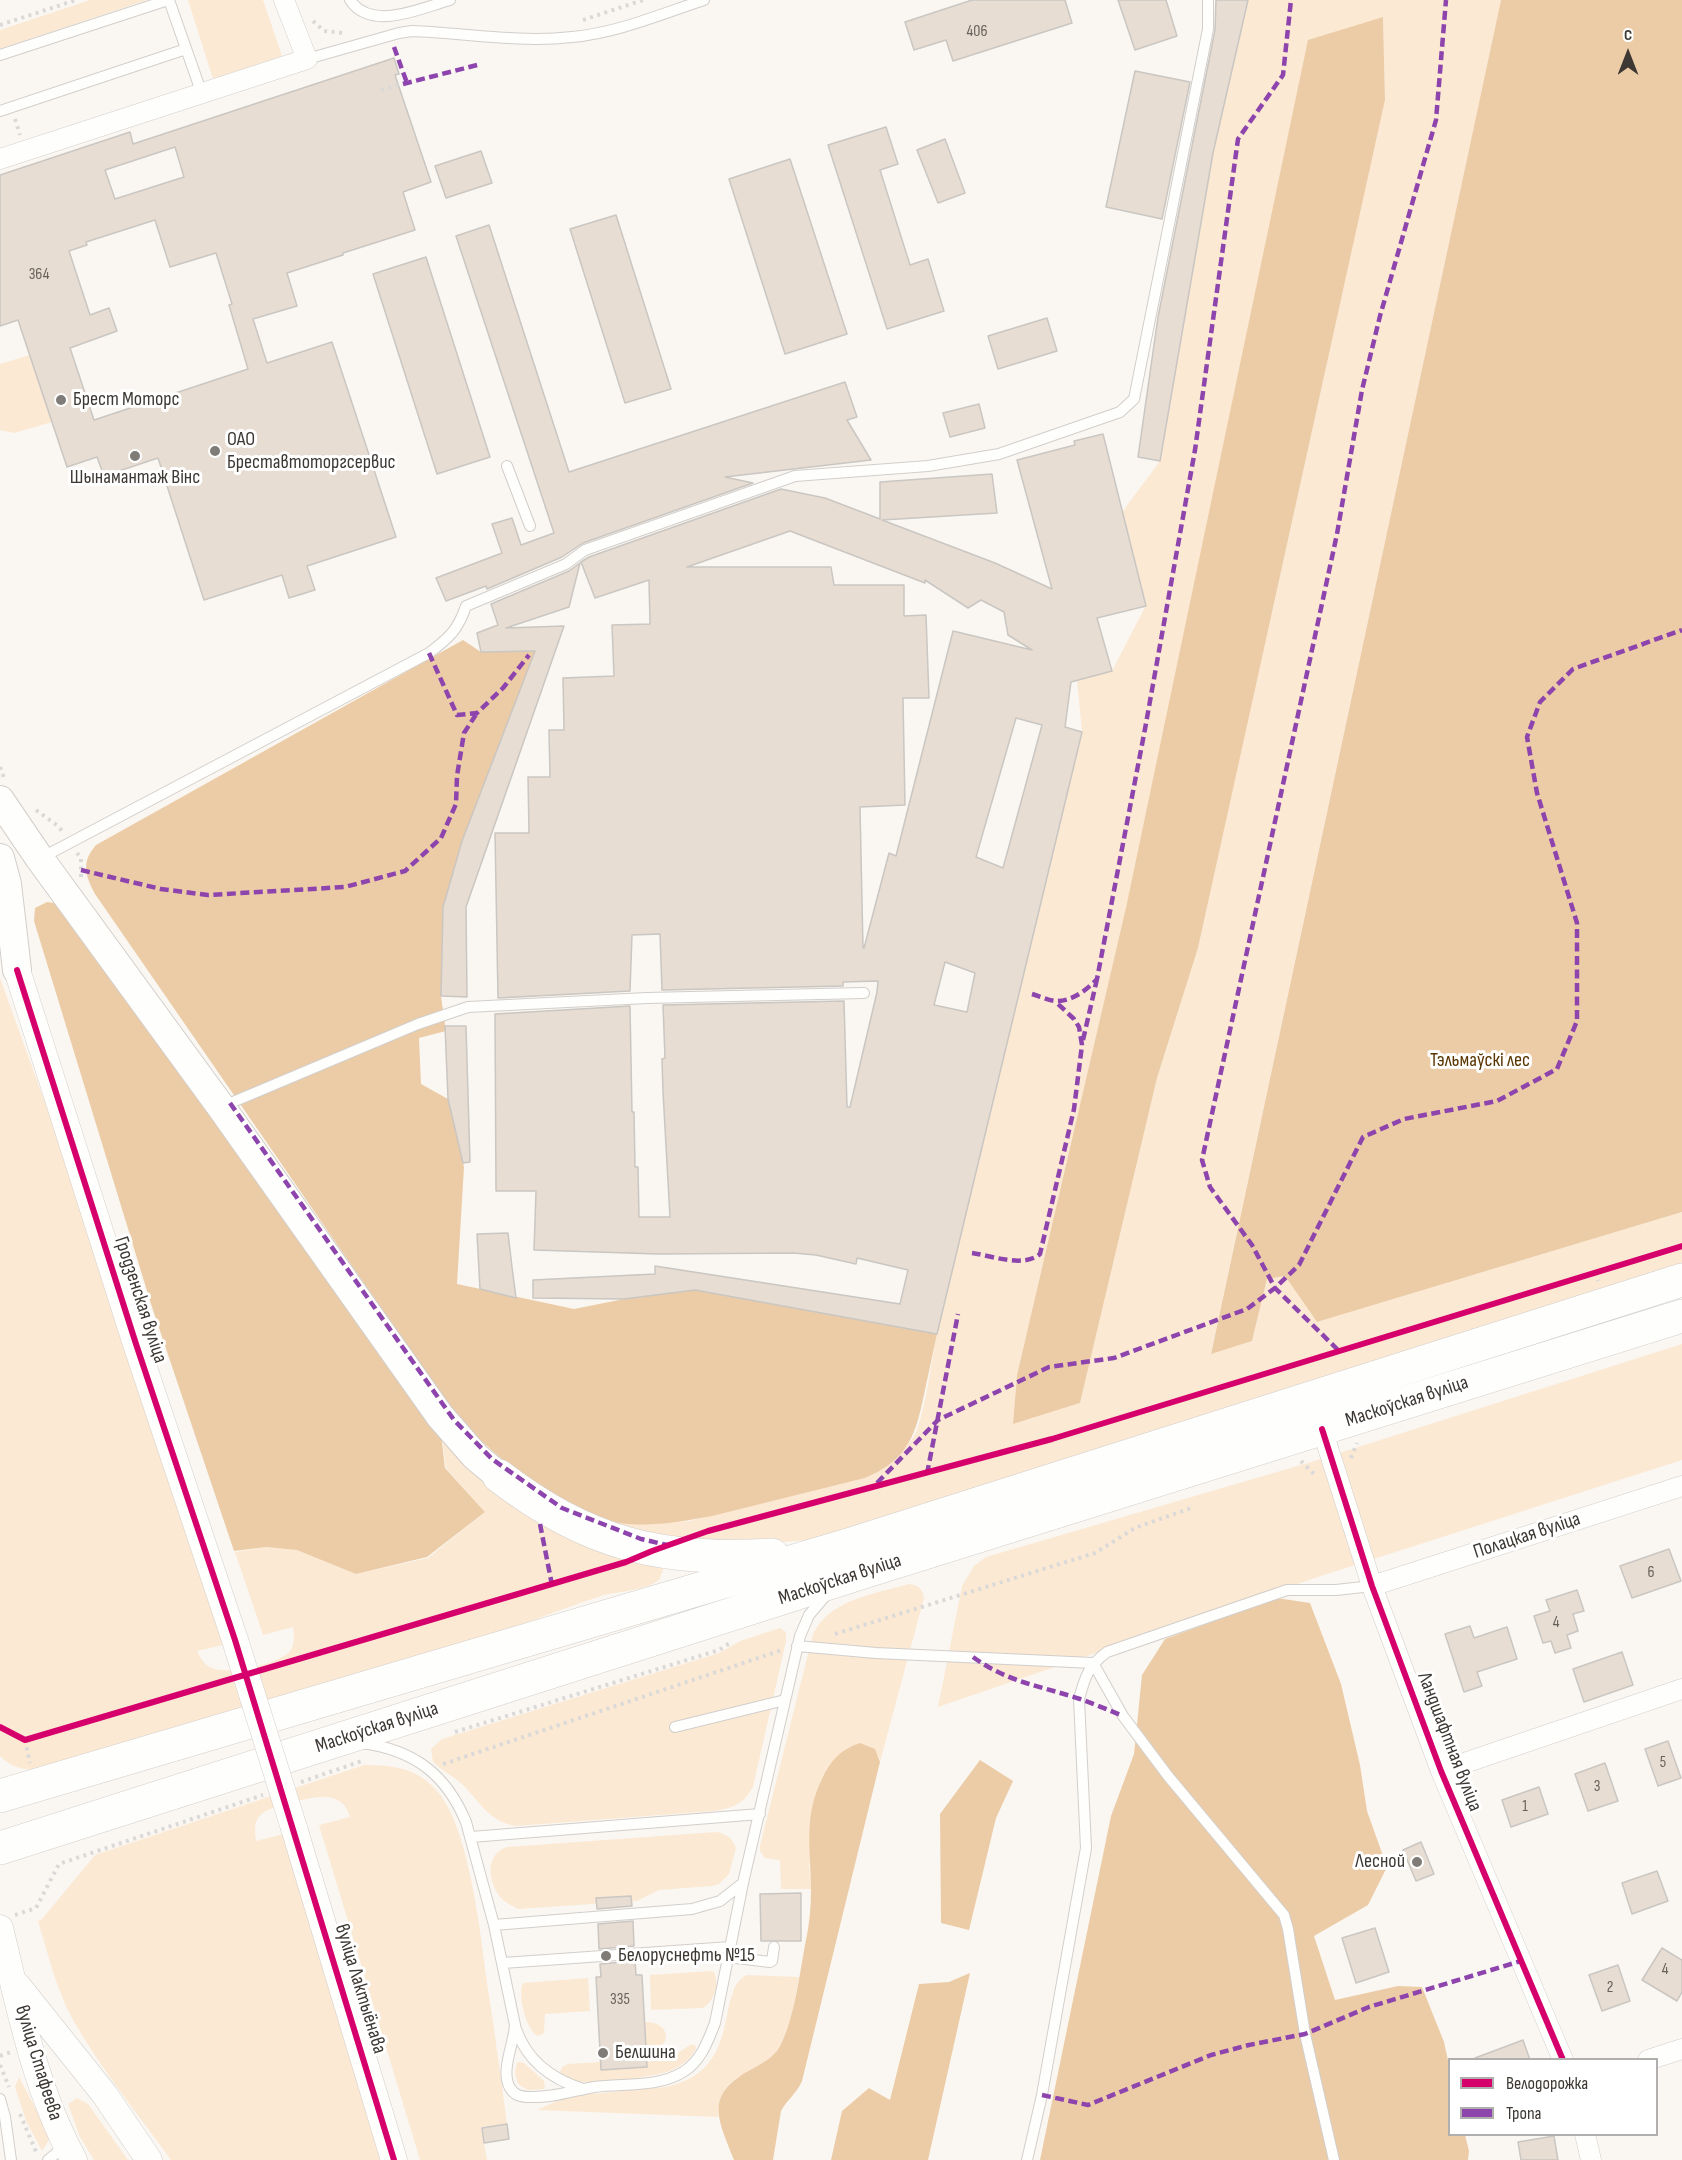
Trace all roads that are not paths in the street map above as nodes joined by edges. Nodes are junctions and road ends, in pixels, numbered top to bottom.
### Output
1 (168, 0) edge
2 (284, 0) edge
3 (350, 0) edge
4 (450, 0) edge
5 (704, 0) edge
6 (1208, 0) edge
7 (186, 49) junction
8 (0, 56) edge
9 (307, 59) junction
10 (202, 94) junction
11 (0, 111) edge
12 (0, 159) edge
13 (507, 466) dead end
14 (530, 526) dead end
15 (5, 793) edge
16 (0, 858) edge
17 (40, 859) junction
18 (0, 930) edge
19 (17, 970) junction
20 (864, 993) dead end
21 (221, 1107) junction
22 (1682, 1280) edge
23 (1682, 1316) edge
24 (1312, 1398) junction
25 (1322, 1429) junction
26 (499, 1476) joint
27 (1682, 1486) edge
28 (851, 1560) junction
29 (1372, 1586) junction
30 (797, 1646) junction
31 (1093, 1662) junction
32 (1682, 1689) edge
33 (785, 1701) junction
34 (675, 1728) dead end
35 (331, 1743) junction
36 (1441, 1772) junction
37 (0, 1796) edge
38 (759, 1814) junction
39 (294, 1828) joint
40 (471, 1837) junction
41 (0, 1848) edge
42 (743, 1883) junction
43 (494, 1925) junction
44 (0, 1928) edge
45 (774, 1947) dead end
46 (729, 1952) junction
47 (503, 1963) junction
48 (13, 1979) junction
49 (515, 2025) junction
50 (1682, 2049) edge
51 (1562, 2058) edge
52 (1654, 2058) edge
53 (583, 2089) junction
54 (0, 2099) edge
55 (1585, 2136) edge
56 (63, 2155) edge
57 (11, 2160) edge
58 (149, 2160) edge
59 (394, 2160) edge
60 (1027, 2160) edge
61 (1334, 2160) edge
62 (1591, 2160) edge

1 - 7 lane
1 - 8 lane
2 - 9 street
3 - 4 lane
5 - 9 lane
6 - 17 lane
7 - 10 lane
7 - 11 lane
9 - 10 street
10 - 12 street
13 - 14 lane
15 - 17 main road
16 - 19 main road, Гродзенская вуліца
17 - 21 main road
18 - 19 main road, Гродзенская вуліца
19 - 39 street, Гродзенская вуліца, bridge
20 - 21 lane
21 - 26 main road
22 - 24 highway, Маскоўская вуліца
23 - 25 highway, Маскоўская вуліца
24 - 25 highway
24 - 28 highway, Маскоўская вуліца
25 - 28 highway, Маскоўская вуліца
25 - 29 street, Ландшафтная вуліца
26 - 28 highway
27 - 29 street, Полацкая вуліца
28 - 30 lane
28 - 35 highway, Маскоўская вуліца
28 - 37 highway, Маскоўская вуліца
29 - 31 lane
29 - 36 street, Ландшафтная вуліца
30 - 31 lane
30 - 33 lane
31 - 60 lane
31 - 61 lane
32 - 36 street
33 - 34 lane
33 - 38 lane
35 - 40 lane
35 - 41 highway, Маскоўская вуліца
36 - 51 street, Ландшафтная вуліца
38 - 40 lane
38 - 42 lane
39 - 59 street, вуліца Лактыёнава
40 - 43 lane
42 - 43 lane
42 - 46 lane
43 - 47 lane
44 - 48 street, вуліца Стафеева
45 - 46 lane
46 - 47 lane
46 - 53 lane
47 - 49 lane
48 - 56 street, вуліца Стафеева
48 - 58 street
49 - 53 lane
49 - 53 lane
50 - 52 street
54 - 57 lane
55 - 62 street

